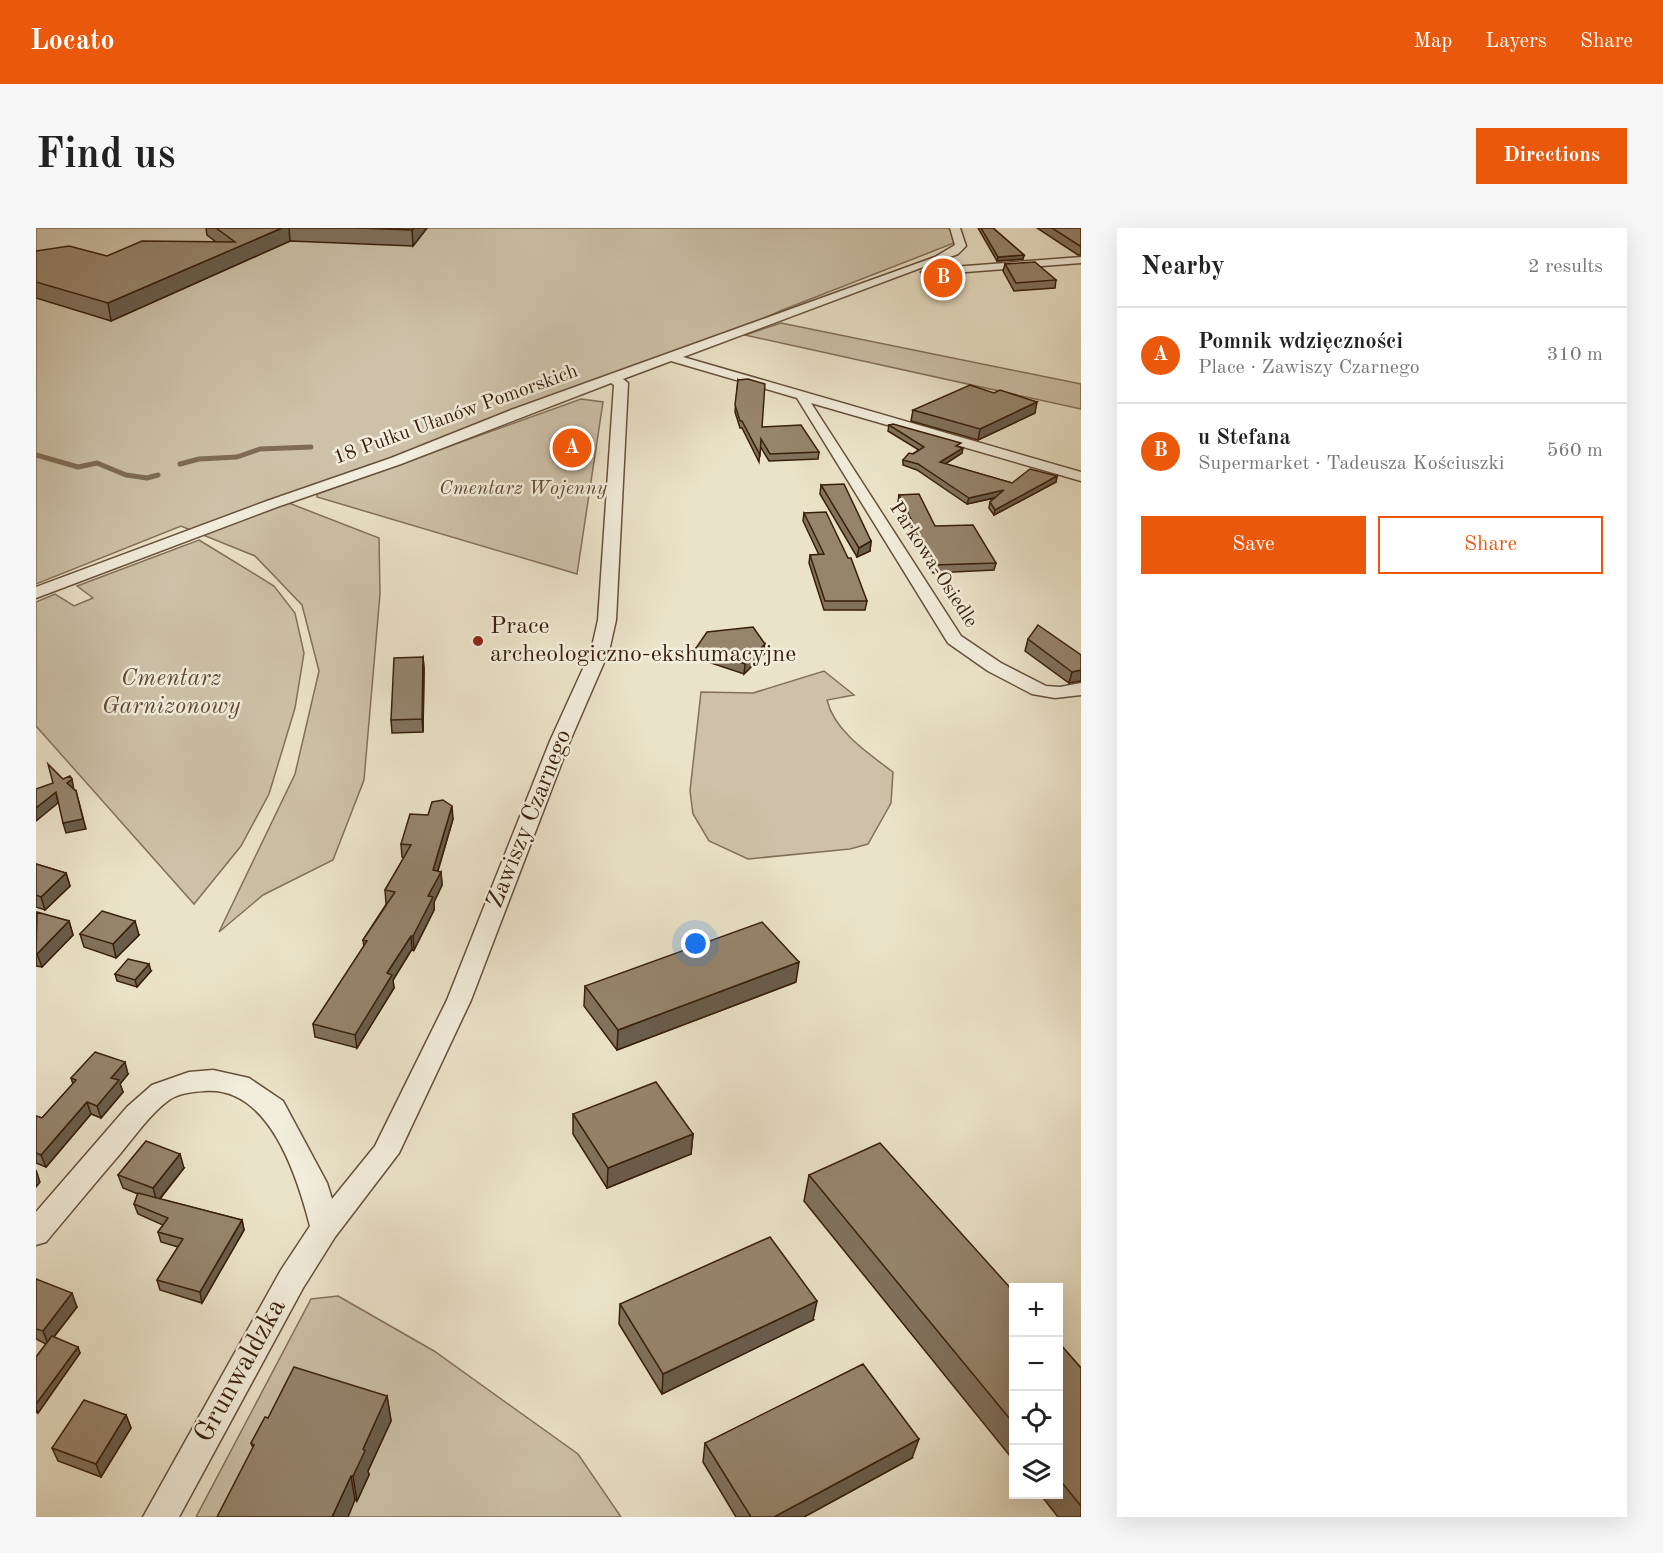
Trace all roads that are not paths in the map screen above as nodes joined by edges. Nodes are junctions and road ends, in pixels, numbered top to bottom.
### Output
1 (955, 228) edge
2 (1081, 260) edge
3 (891, 276) junction
4 (671, 357) junction
5 (613, 379) junction
6 (807, 397) junction
7 (1081, 477) edge
8 (36, 593) edge
9 (1081, 689) edge
10 (325, 1228) junction
11 (36, 1233) edge
12 (160, 1517) edge

1 - 3 street
2 - 3 street
3 - 4 street, 18 Pułku Ułanów Pomorskich
4 - 5 street, 18 Pułku Ułanów Pomorskich
4 - 6 street
5 - 8 street, 18 Pułku Ułanów Pomorskich
5 - 10 street, Zawiszy Czarnego
6 - 7 street
6 - 9 street, Parkowa-Osiedle
10 - 11 street
10 - 12 street, Grunwaldzka

